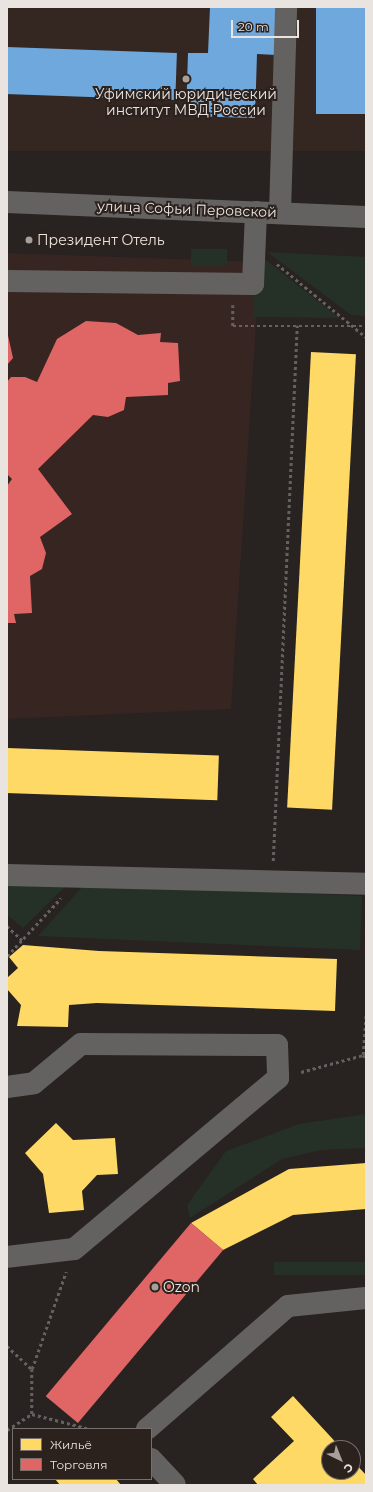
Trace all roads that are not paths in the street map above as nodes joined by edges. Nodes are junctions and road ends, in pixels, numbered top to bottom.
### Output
1 (286, 7) edge
2 (7, 202) edge
3 (256, 212) junction
4 (280, 213) junction
5 (366, 217) edge
6 (7, 281) edge
7 (7, 875) edge
8 (366, 884) edge
9 (7, 1087) edge
10 (7, 1257) edge
11 (366, 1298) edge
12 (148, 1428) edge
13 (152, 1460) edge
14 (175, 1485) edge

1 - 4 street
2 - 3 street, улица Софьи Перовской
3 - 4 street, улица Софьи Перовской
3 - 6 street
4 - 5 street, улица Софьи Перовской
7 - 8 street
9 - 10 street
11 - 12 street
13 - 14 street

